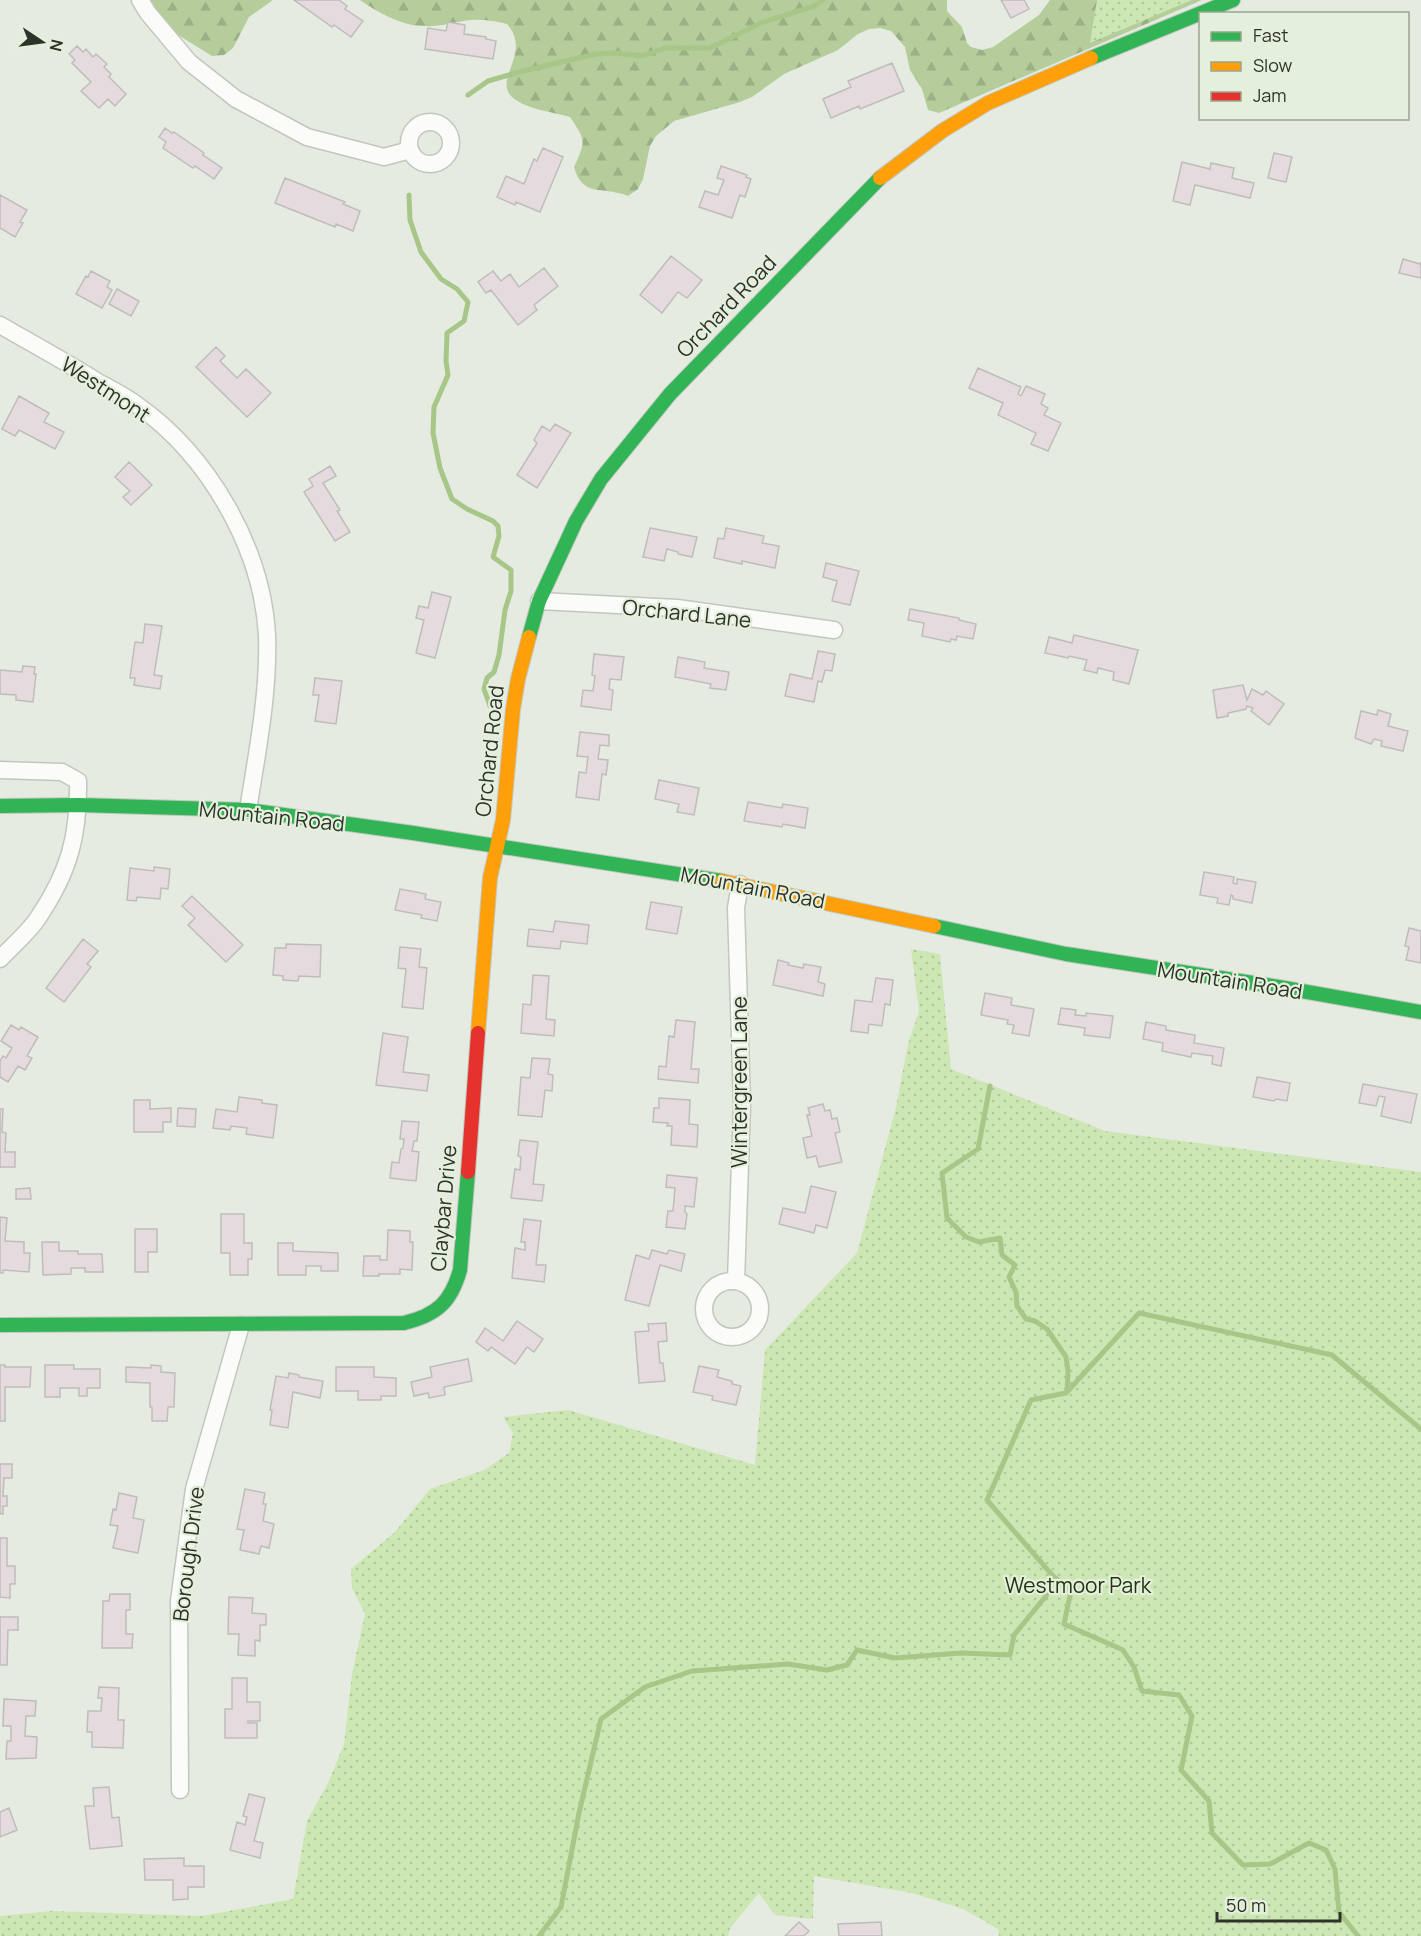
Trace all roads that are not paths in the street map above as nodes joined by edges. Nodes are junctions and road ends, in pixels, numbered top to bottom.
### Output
1 (140, 0) edge
2 (1233, 0) edge
3 (1203, 12) edge
4 (1199, 14) edge
5 (410, 150) dead end
6 (0, 325) edge
7 (539, 602) junction
8 (834, 630) dead end
9 (0, 771) edge
10 (79, 805) junction
11 (0, 806) edge
12 (248, 810) junction
13 (498, 845) junction
14 (740, 884) junction
15 (0, 959) edge
16 (1421, 1012) edge
17 (736, 1281) dead end
18 (0, 1325) edge
19 (241, 1325) junction
20 (180, 1790) dead end

1 - 5 street
2 - 3 street, Orchard Road
4 - 7 street, Orchard Road
6 - 12 street, Westmont
7 - 8 street, Orchard Lane
7 - 13 street, Orchard Road
9 - 10 street
10 - 11 street, Mountain Road
10 - 12 street, Mountain Road
10 - 15 street
12 - 13 street, Mountain Road
13 - 14 street, Mountain Road
13 - 19 street, Claybar Drive
14 - 16 street, Mountain Road
14 - 17 street, Wintergreen Lane
18 - 19 street, Claybar Drive
19 - 20 street, Borough Drive

